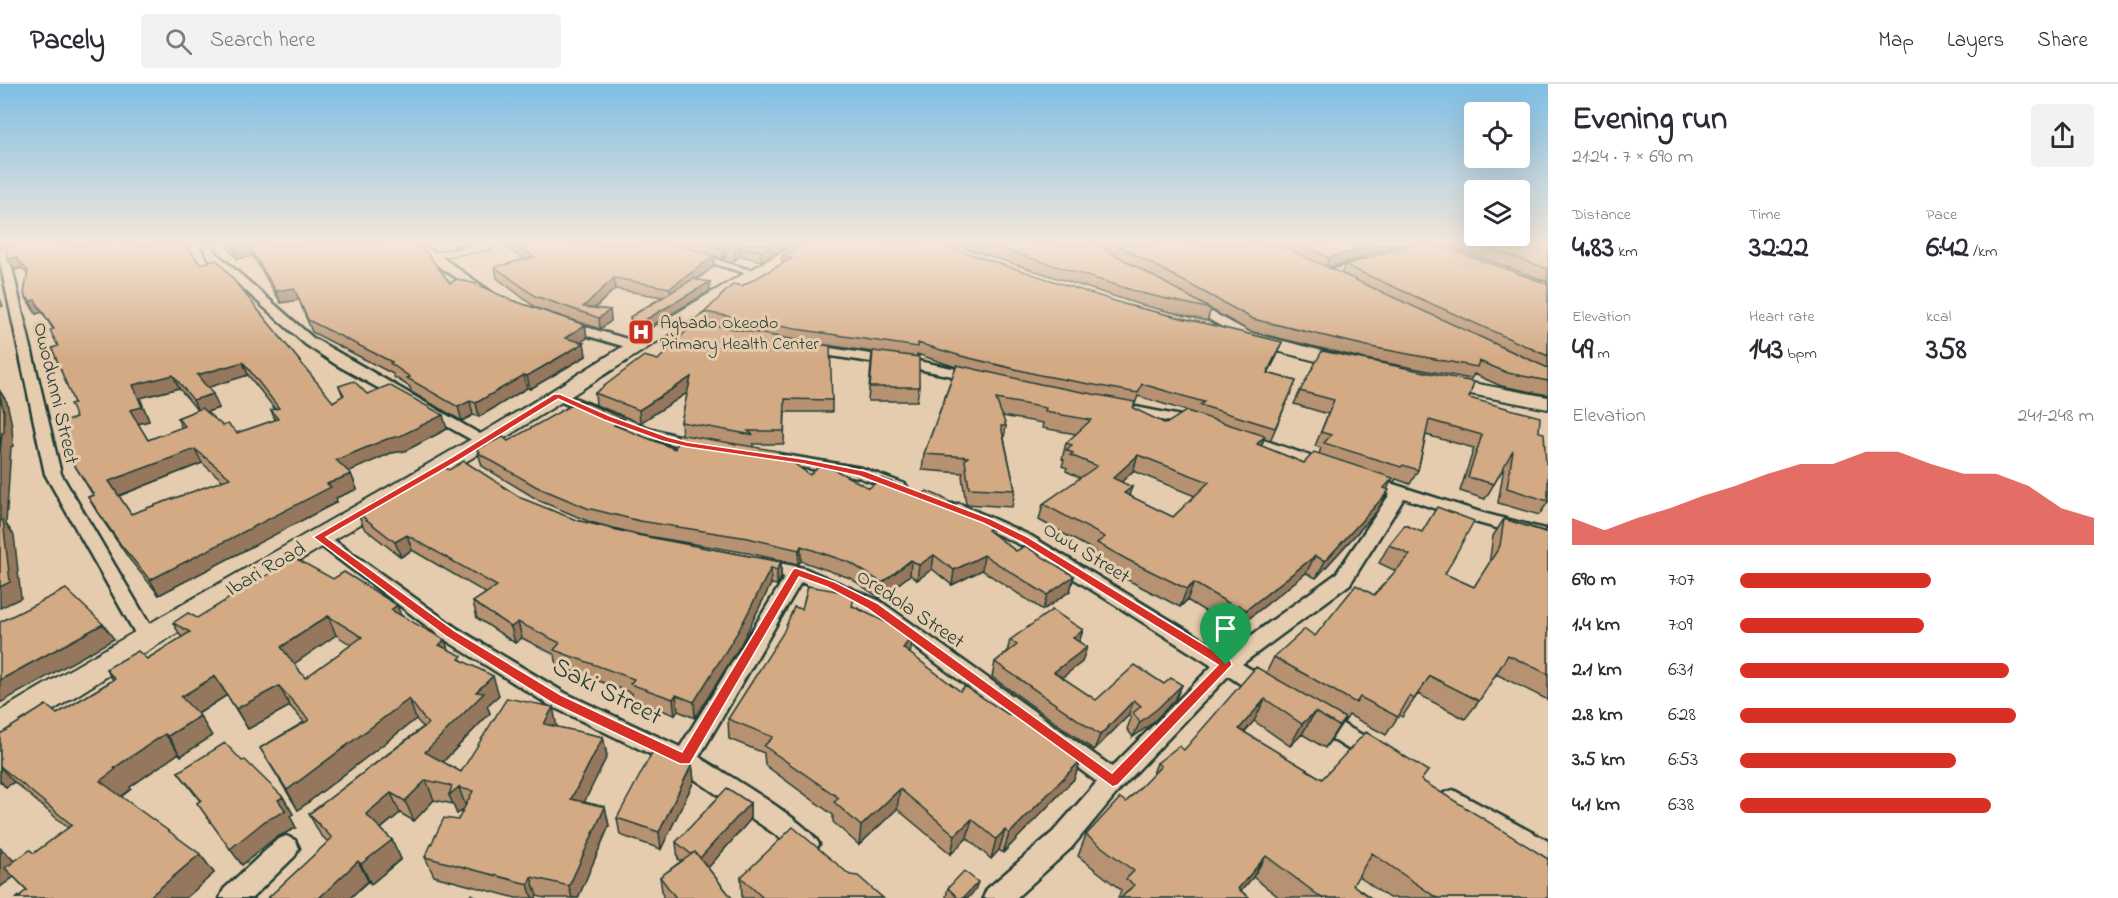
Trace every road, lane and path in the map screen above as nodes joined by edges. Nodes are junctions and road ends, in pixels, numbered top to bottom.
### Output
1 (11, 282) edge
2 (242, 282) edge
3 (470, 282) edge
4 (744, 282) edge
5 (1341, 282) edge
6 (1345, 284) edge
7 (1183, 300) edge
8 (500, 301) edge
9 (549, 321) edge
10 (1186, 323) edge
11 (1253, 339) junction
12 (636, 346) junction
13 (795, 347) edge
14 (1365, 367) edge
15 (1423, 379) edge
16 (995, 382) edge
17 (557, 395) junction
18 (1548, 403) edge
19 (1110, 406) edge
20 (1209, 427) edge
21 (1227, 432) edge
22 (484, 441) junction
23 (716, 450) edge
24 (748, 454) edge
25 (1400, 492) junction
26 (920, 495) edge
27 (942, 504) edge
28 (1548, 536) edge
29 (318, 537) junction
30 (740, 561) edge
31 (796, 572) junction
32 (147, 637) junction
33 (1226, 665) junction
34 (1287, 701) edge
35 (1307, 713) edge
36 (0, 726) edge
37 (685, 760) junction
38 (1388, 762) edge
39 (1113, 781) junction
40 (1439, 792) edge
41 (286, 848) dead end
42 (1548, 855) edge
43 (824, 860) edge
44 (233, 898) edge
45 (996, 898) edge

1 - 32 street, Owodunni Street
2 - 22 street
3 - 8 street
4 - 12 street, Ibari Road
5 - 6 street
7 - 11 street
9 - 12 street
10 - 11 street
11 - 14 street
12 - 17 street, Ibari Road
13 - 16 street
15 - 18 street
17 - 22 street, Ibari Road
17 - 23 street
19 - 20 street
21 - 25 street
22 - 29 street, Ibari Road
24 - 26 street
25 - 28 street
25 - 33 street
27 - 33 street, Owu Street
29 - 32 street, Ibari Road
29 - 37 street, Saki Street
30 - 31 street, Oredola Street
31 - 37 street
31 - 39 street, Oredola Street
32 - 36 street, Ibari Road
33 - 34 street, Owu Street
33 - 39 street
35 - 38 street
37 - 43 street, Saki Street
39 - 45 street
40 - 42 street
41 - 44 street

